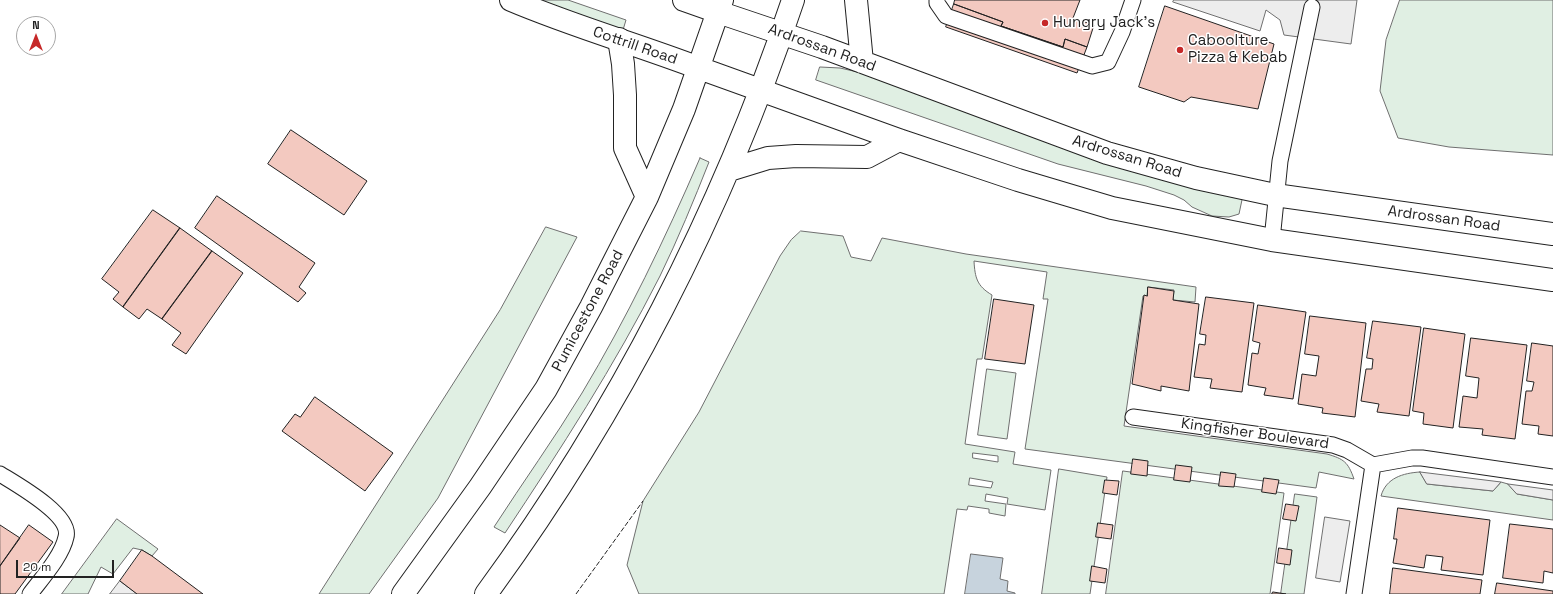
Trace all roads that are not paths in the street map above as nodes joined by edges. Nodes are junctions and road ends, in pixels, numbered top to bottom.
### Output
1 (511, 0) edge
2 (684, 0) edge
3 (793, 0) edge
4 (856, 0) edge
5 (937, 0) edge
6 (1133, 0) edge
7 (720, 6) edge
8 (1312, 7) dead end
9 (781, 34) junction
10 (619, 40) junction
11 (862, 62) junction
12 (699, 68) junction
13 (760, 90) junction
14 (899, 140) junction
15 (729, 170) junction
16 (1275, 195) junction
17 (647, 197) junction
18 (1553, 234) edge
19 (1272, 240) junction
20 (1553, 280) edge
21 (1133, 417) dead end
22 (1373, 465) junction
23 (0, 474) edge
24 (1553, 477) edge
25 (30, 594) edge
26 (403, 594) edge
27 (486, 594) edge
28 (1354, 594) edge

1 - 10 main road, Cottrill Road
2 - 7 main road
3 - 9 main road
4 - 11 main road
5 - 6 lane
7 - 9 main road, Ardrossan Road
7 - 12 main road, Pumicestone Road
8 - 16 lane
9 - 11 main road, Ardrossan Road
9 - 13 main road
10 - 12 main road, Cottrill Road
10 - 17 main road
11 - 16 main road, Ardrossan Road
12 - 13 main road, Cottrill Road
12 - 17 main road, Pumicestone Road
13 - 14 main road
13 - 15 main road
14 - 15 main road
14 - 19 main road
15 - 27 main road
16 - 18 main road, Ardrossan Road
16 - 19 lane
17 - 26 main road, Pumicestone Road
19 - 20 main road
21 - 22 lane, Kingfisher Boulevard
22 - 24 lane
22 - 28 lane
23 - 25 lane

